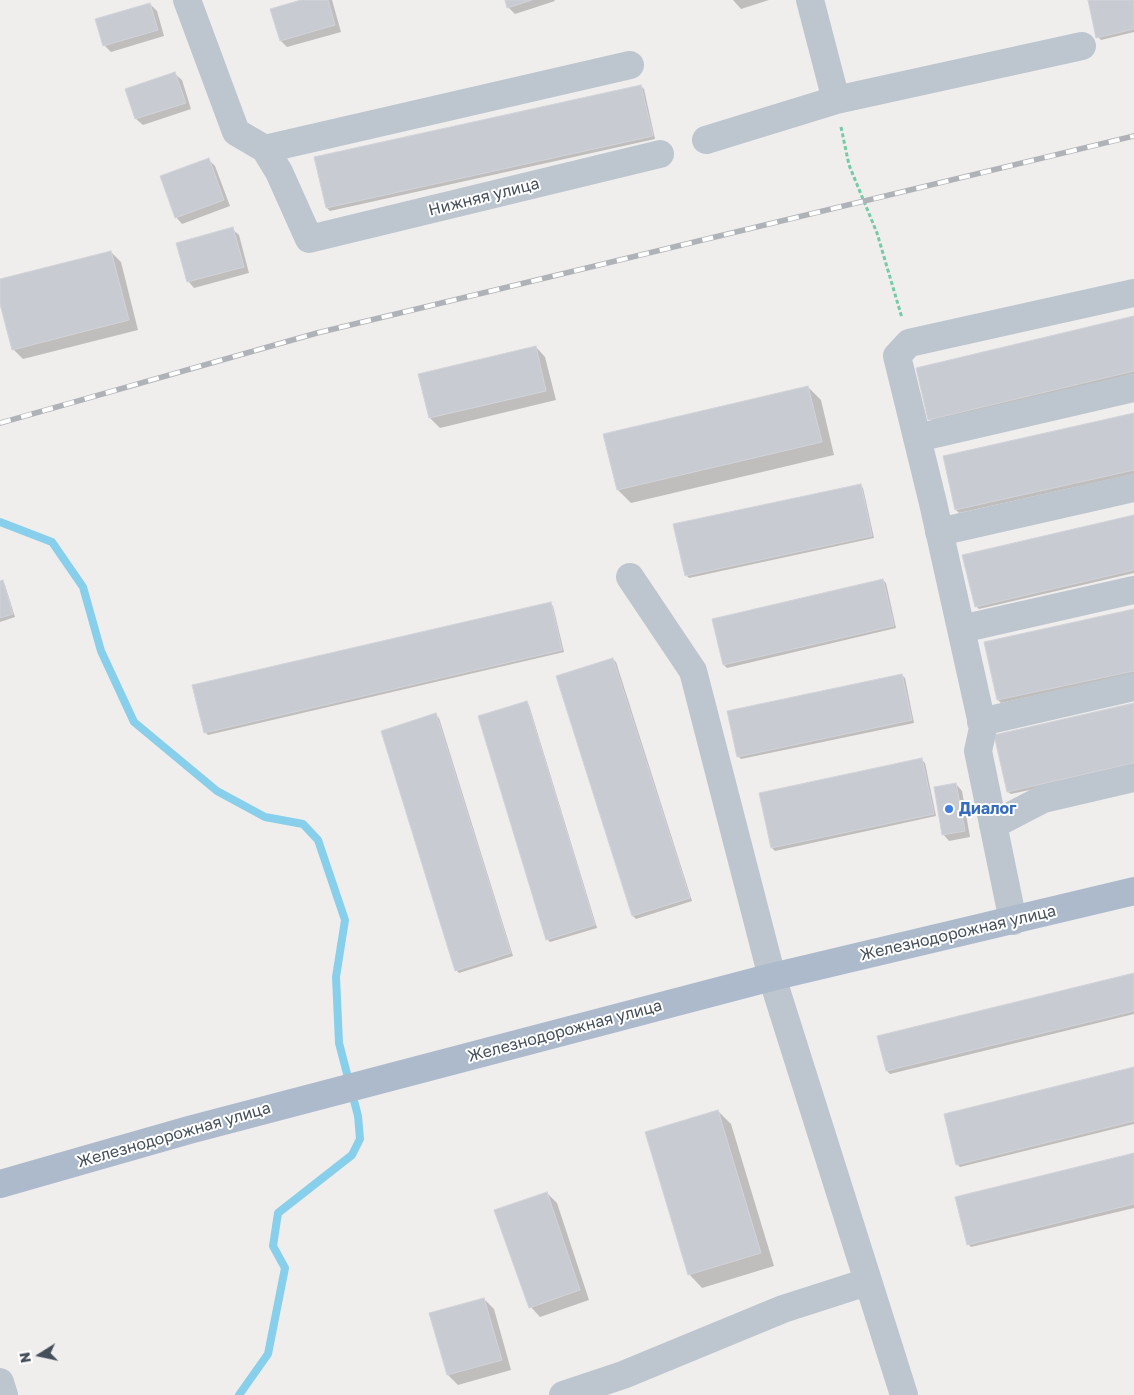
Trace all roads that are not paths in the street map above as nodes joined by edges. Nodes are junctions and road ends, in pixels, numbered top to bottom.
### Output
1 (188, 0) edge
2 (810, 0) edge
3 (1082, 46) dead end
4 (630, 65) dead end
5 (836, 100) junction
6 (706, 140) dead end
7 (265, 149) junction
8 (660, 154) dead end
9 (1134, 292) edge
10 (1134, 388) edge
11 (917, 438) junction
12 (1134, 488) edge
13 (939, 532) junction
14 (630, 577) dead end
15 (1134, 590) edge
16 (961, 629) junction
17 (1134, 687) edge
18 (981, 722) junction
19 (1134, 778) edge
20 (993, 825) junction
21 (1134, 891) edge
22 (1013, 921) junction
23 (772, 977) junction
24 (0, 1184) edge
25 (867, 1282) junction
26 (0, 1382) edge
27 (4, 1395) edge
28 (563, 1395) edge
29 (904, 1395) edge

1 - 7 street
2 - 5 street
3 - 5 street
4 - 7 street
5 - 6 street
7 - 8 street, Нижняя улица
9 - 11 street
10 - 11 street
11 - 13 street
12 - 13 street
13 - 16 street
14 - 23 street
15 - 16 street
16 - 18 street
17 - 18 street
18 - 20 street
19 - 20 street
20 - 22 street
21 - 22 main road, Железнодорожная улица
22 - 23 main road, Железнодорожная улица
23 - 24 main road, Железнодорожная улица
23 - 25 street
25 - 28 street
25 - 29 street
26 - 27 street

